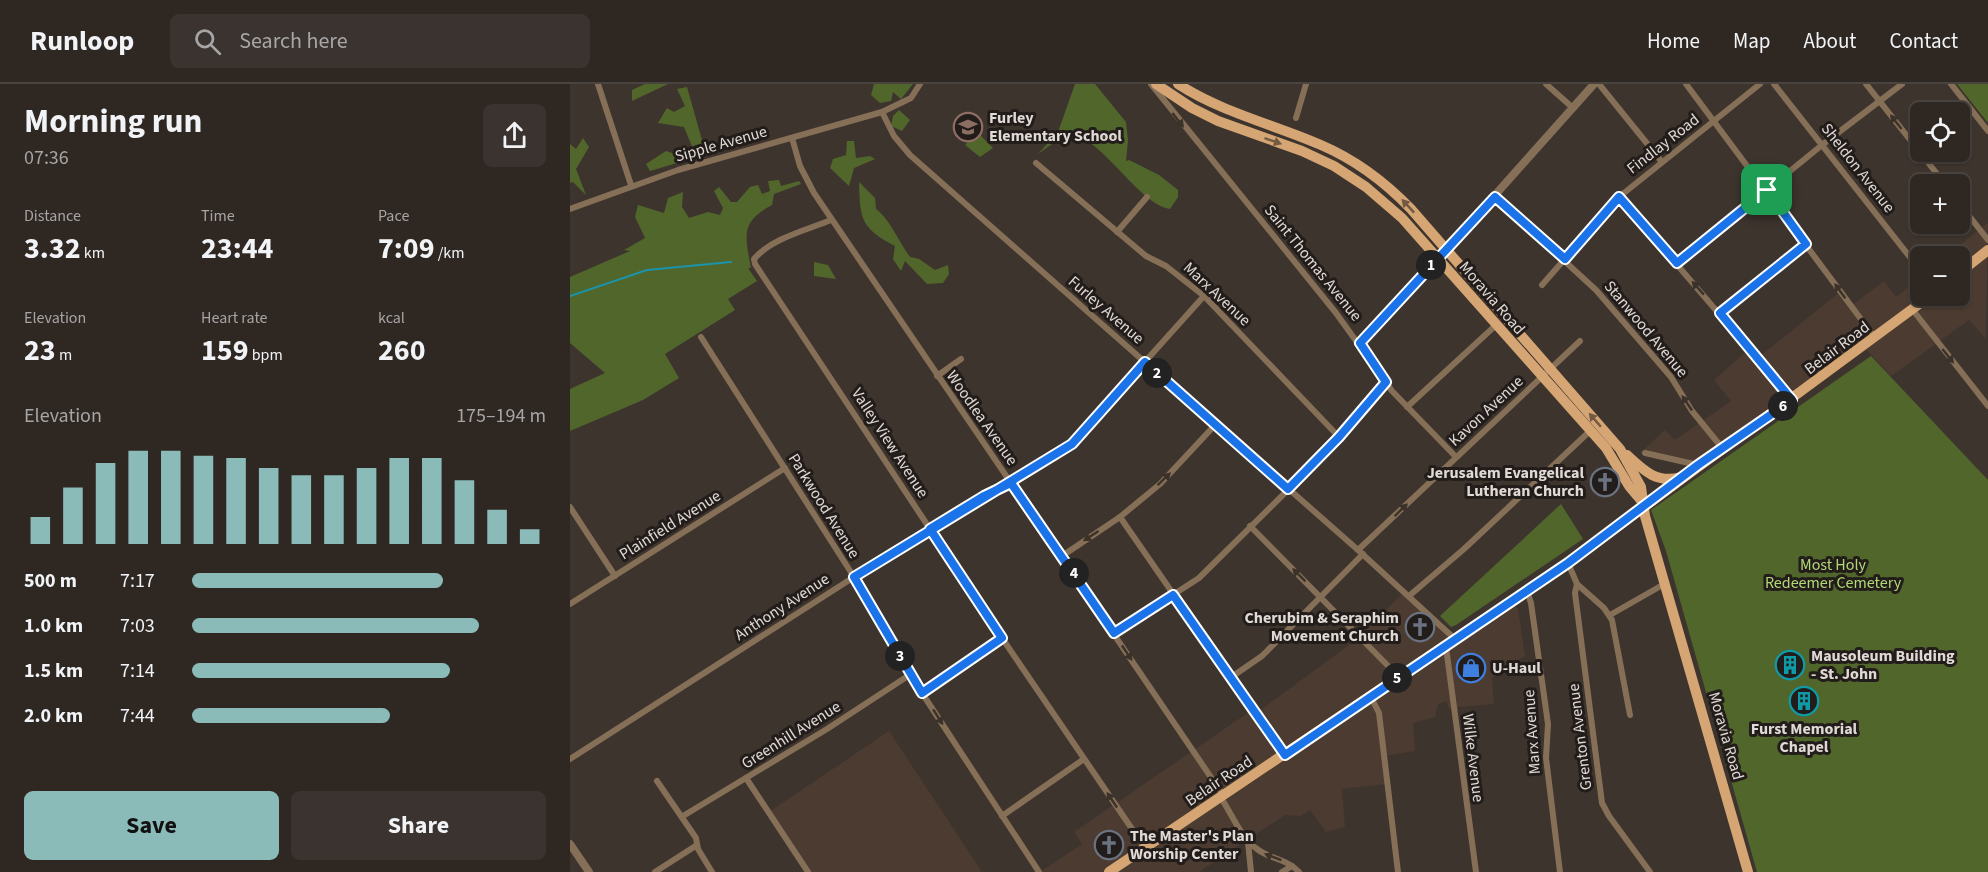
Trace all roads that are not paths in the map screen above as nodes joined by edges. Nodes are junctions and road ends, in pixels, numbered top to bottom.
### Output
1 (598, 84) edge
2 (920, 84) edge
3 (1151, 84) edge
4 (1156, 84) edge
5 (1178, 84) edge
6 (1306, 84) edge
7 (1546, 84) edge
8 (1594, 84) edge
9 (1599, 84) edge
10 (1686, 84) edge
11 (1760, 84) edge
12 (1774, 84) edge
13 (1866, 84) edge
14 (1902, 84) edge
15 (1950, 84) edge
16 (1880, 102) junction
17 (1573, 108) junction
18 (882, 111) junction
19 (1296, 118) dead end
20 (1715, 121) junction
21 (1988, 131) edge
22 (792, 138) junction
23 (1822, 145) junction
24 (1662, 162) junction
25 (1036, 163) dead end
26 (1937, 174) edge
27 (631, 185) junction
28 (1767, 190) junction
29 (1147, 197) dead end
30 (1495, 197) junction
31 (1619, 197) junction
32 (570, 209) edge
33 (1970, 216) edge
34 (831, 220) junction
35 (1117, 232) junction
36 (1988, 240) edge
37 (1806, 244) junction
38 (1446, 250) junction
39 (1987, 252) edge
40 (1910, 257) edge
41 (1438, 259) junction
42 (1565, 259) junction
43 (1677, 263) junction
44 (1970, 265) edge
45 (1542, 285) dead end
46 (1204, 296) junction
47 (1916, 306) edge
48 (1912, 309) junction
49 (1720, 313) junction
50 (1495, 326) junction
51 (701, 337) dead end
52 (1875, 338) junction
53 (1580, 341) dead end
54 (1360, 343) junction
55 (961, 358) dead end
56 (1145, 362) junction
57 (1551, 369) junction
58 (937, 376) junction
59 (1542, 378) junction
60 (1386, 382) junction
61 (1792, 400) junction
62 (1988, 406) edge
63 (1407, 407) junction
64 (1215, 425) junction
65 (1590, 430) junction
66 (1339, 437) junction
67 (1620, 449) junction
68 (1723, 449) junction
69 (1645, 453) dead end
70 (1456, 457) junction
71 (1698, 465) junction
72 (785, 468) junction
73 (1684, 476) junction
74 (1011, 483) junction
75 (1288, 489) junction
76 (1646, 505) junction
77 (570, 507) edge
78 (1120, 517) junction
79 (1250, 526) junction
80 (930, 529) junction
81 (1360, 552) junction
82 (1062, 556) junction
83 (1568, 563) junction
84 (615, 576) junction
85 (854, 577) junction
86 (1666, 583) junction
87 (1576, 584) junction
88 (1527, 591) junction
89 (1173, 595) junction
90 (1320, 596) junction
91 (1409, 596) junction
92 (570, 604) edge
93 (1610, 615) junction
94 (1114, 633) junction
95 (1002, 638) junction
96 (1456, 640) junction
97 (1446, 648) junction
98 (911, 674) junction
99 (1399, 677) junction
100 (1230, 678) junction
101 (922, 693) junction
102 (1371, 697) junction
103 (1630, 716) dead end
104 (1285, 755) junction
105 (570, 759) edge
106 (1084, 759) junction
107 (746, 778) junction
108 (657, 781) dead end
109 (1223, 797) junction
110 (683, 816) junction
111 (1002, 816) junction
112 (1248, 842) junction
113 (570, 844) edge
114 (697, 845) junction
115 (1145, 848) junction
116 (1292, 866) junction
117 (589, 872) edge
118 (655, 872) edge
119 (712, 872) edge
120 (808, 872) edge
121 (1039, 872) edge
122 (1109, 872) edge
123 (1251, 872) edge
124 (1282, 872) edge
125 (1299, 872) edge
126 (1398, 872) edge
127 (1476, 872) edge
128 (1560, 872) edge
129 (1650, 872) edge
130 (1746, 872) edge

1 - 27 street
2 - 18 street, Sipple Avenue
3 -> 54 street, Saint Thomas Avenue
4 -> 41 main road, Moravia Road
38 -> 5 main road, Moravia Road
6 - 19 street
7 - 17 street
8 - 17 street
9 - 24 street
10 - 20 street
11 - 20 street, Findlay Road
12 - 23 street, Sheldon Avenue
13 - 16 street
14 - 16 street
15 - 21 street
16 - 23 street
26 -> 16 street
17 - 30 street
18 - 22 street, Sipple Avenue
18 - 56 street, Furley Avenue
20 - 24 street, Findlay Road
20 - 28 street
22 - 27 street, Sipple Avenue
22 - 34 street, Woodlea Avenue
23 - 28 street
23 - 40 street, Sheldon Avenue
24 - 31 street, Findlay Road
25 - 35 street, Marx Avenue
27 - 32 street, Sipple Avenue
28 - 37 street
28 - 43 street
29 - 35 street
30 - 38 street
30 - 42 street, Stanwood Avenue
31 - 42 street, Findlay Road
31 - 43 street
33 - 36 street
34 - 58 street, Woodlea Avenue
34 - 80 street, Valley View Avenue
35 - 46 street, Marx Avenue
37 - 49 street
52 -> 37 street
38 - 41 street
38 - 57 main road, Moravia Road
39 - 44 main road
41 - 50 main road, Moravia Road
41 - 54 street
42 - 45 street
68 -> 42 street, Stanwood Avenue
49 -> 43 street
46 - 56 street
46 - 66 street, Marx Avenue
47 - 48 main road, Belair Road
48 - 52 main road, Belair Road
48 -> 62 street
49 - 61 street
50 - 59 main road, Moravia Road
50 - 63 street
51 - 72 street, Parkwood Avenue
52 - 61 main road, Belair Road
53 - 57 street, Kavon Avenue
54 - 60 street, Saint Thomas Avenue
55 - 58 street
56 - 64 street, Furley Avenue
56 - 74 street
57 - 59 street, Kavon Avenue
67 -> 57 main road, Moravia Road
58 - 74 street, Woodlea Avenue
59 - 65 main road, Moravia Road
59 - 70 street, Kavon Avenue
60 - 63 street, Saint Thomas Avenue
60 - 66 street
61 - 68 main road, Belair Road
63 - 70 street, Saint Thomas Avenue
64 - 75 street, Furley Avenue
78 -> 64 street
65 - 76 main road, Moravia Road
65 - 91 street
66 - 75 street
67 - 73 main road
67 - 76 main road, Moravia Road
68 - 71 main road, Belair Road
69 - 71 street
81 -> 70 street, Kavon Avenue
71 - 73 main road, Belair Road
72 - 84 street, Plainfield Avenue
72 - 85 street, Parkwood Avenue
73 - 76 main road, Belair Road
74 - 80 street, Anthony Avenue
74 - 82 street, Woodlea Avenue
75 - 79 street
75 - 81 street, Furley Avenue
76 - 83 main road, Belair Road
76 - 86 main road, Moravia Road
77 - 84 street
78 -> 82 street
78 - 89 street
79 - 89 street
90 -> 79 street
80 - 85 street, Anthony Avenue
80 - 95 street, Valley View Avenue
81 - 90 street, Kavon Avenue
81 - 91 street, Furley Avenue
82 - 94 street, Woodlea Avenue
83 - 87 street
83 - 88 main road, Belair Road
84 - 92 street, Plainfield Avenue
85 - 98 street, Parkwood Avenue
85 - 105 street, Anthony Avenue
86 - 93 street
86 - 130 main road, Moravia Road
87 - 93 street
87 - 129 street, Grenton Avenue
88 - 96 main road, Belair Road
88 - 128 street, Marx Avenue
89 - 94 street
89 - 100 street
90 - 99 street
90 - 100 street, Kavon Avenue
91 - 96 street, Furley Avenue
93 - 103 street
94 -> 109 street, Woodlea Avenue
95 - 101 street
95 - 106 street, Valley View Avenue
96 - 97 main road, Belair Road
97 - 99 main road, Belair Road
97 - 127 street, Wilke Avenue
98 - 101 street, Parkwood Avenue
98 - 107 street, Greenhill Avenue
99 - 102 main road, Belair Road
100 - 104 street
101 -> 111 street, Parkwood Avenue
102 - 104 main road, Belair Road
102 - 126 street
104 - 109 main road, Belair Road
106 - 111 street
115 -> 106 street, Valley View Avenue
107 - 110 street, Greenhill Avenue
107 - 120 street
108 - 110 street
109 - 112 street, Woodlea Avenue
109 - 115 main road, Belair Road
110 - 114 street
111 - 121 street, Parkwood Avenue
116 -> 112 street, Woodlea Avenue
112 - 123 street
113 - 117 street
114 - 118 street
114 - 119 street
115 - 122 main road, Belair Road
116 - 124 street
116 - 125 street, Woodlea Avenue

